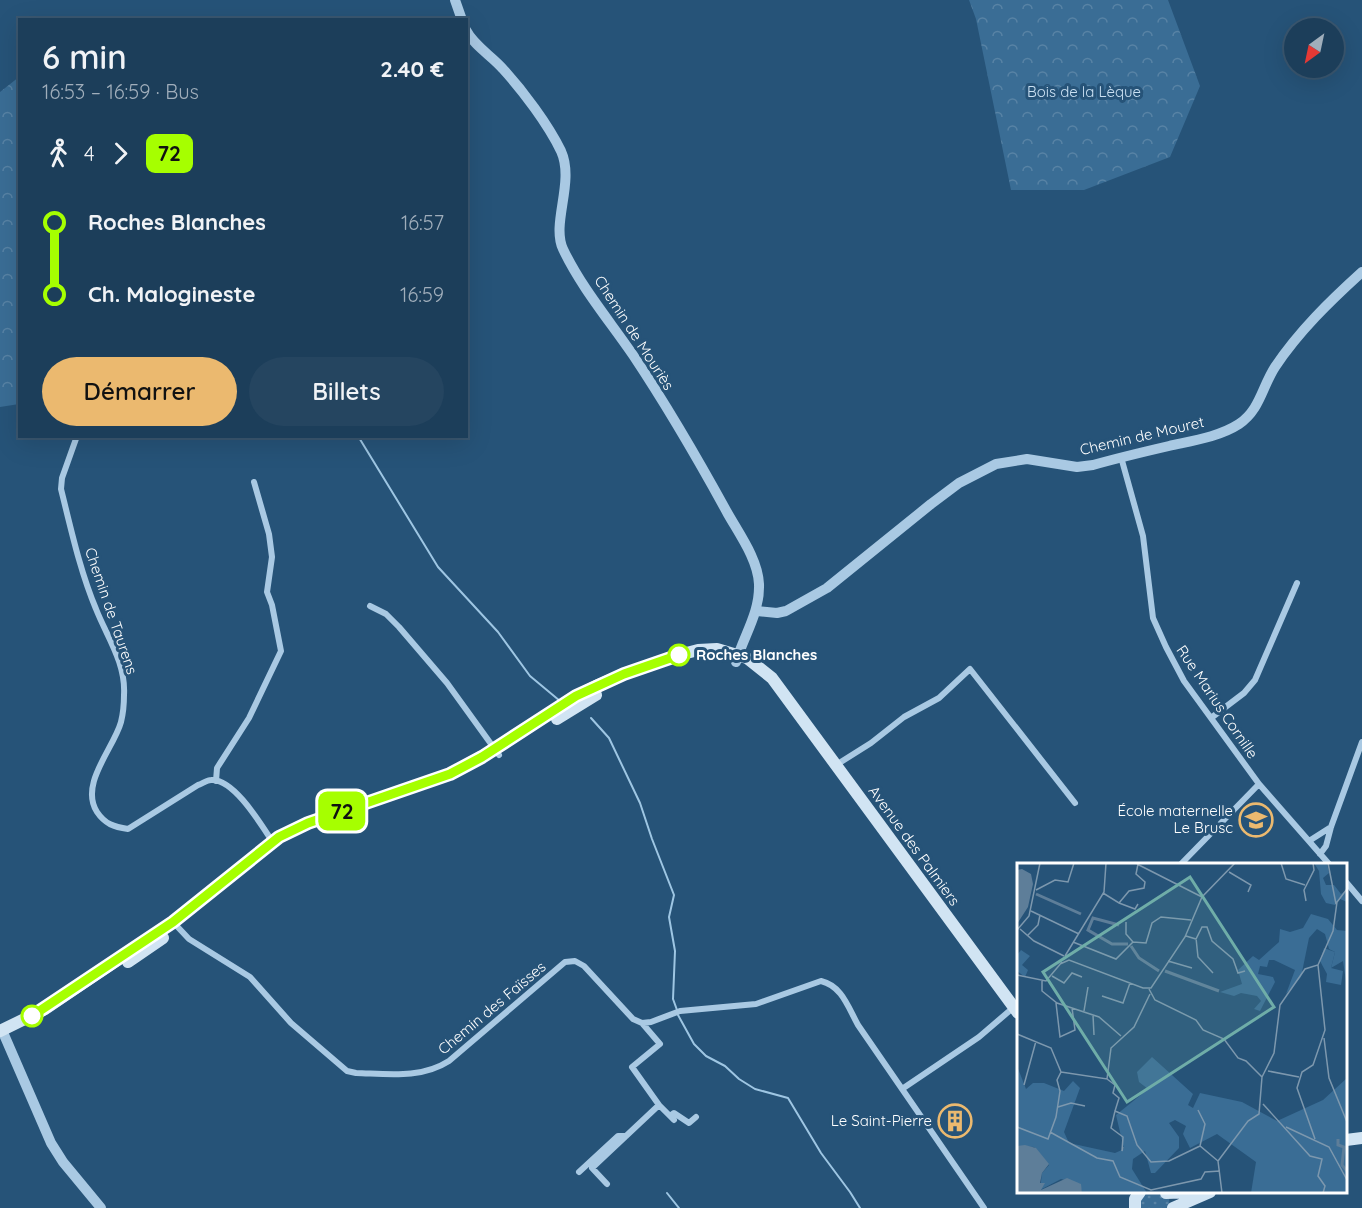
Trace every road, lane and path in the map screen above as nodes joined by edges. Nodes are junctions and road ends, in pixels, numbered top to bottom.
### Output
1 (454, 0) edge
2 (461, 18) edge
3 (468, 34) edge
4 (1362, 273) edge
5 (76, 438) edge
6 (1120, 457) junction
7 (254, 482) dead end
8 (1297, 583) dead end
9 (370, 606) dead end
10 (757, 611) junction
11 (737, 658) junction
12 (1211, 718) junction
13 (1362, 742) edge
14 (497, 752) junction
15 (836, 765) junction
16 (216, 781) junction
17 (1259, 784) junction
18 (1075, 803) dead end
19 (1330, 827) junction
20 (1309, 841) junction
21 (274, 844) junction
22 (1320, 854) junction
23 (1182, 863) edge
24 (1328, 863) edge
25 (1347, 883) edge
26 (1362, 901) edge
27 (175, 925) junction
28 (1016, 1010) edge
29 (642, 1023) junction
30 (2, 1033) edge
31 (902, 1089) junction
32 (659, 1105) junction
33 (696, 1117) dead end
34 (626, 1136) junction
35 (1362, 1138) edge
36 (1347, 1140) edge
37 (579, 1172) dead end
38 (607, 1184) dead end
39 (1166, 1193) edge
40 (1205, 1193) edge
41 (101, 1208) edge
42 (984, 1208) edge
43 (1171, 1208) edge

1 - 2 street
3 - 10 street, Chemin de Mouriès
4 - 6 street, Chemin de Mouret
5 - 16 street, Chemin de Taurens
6 - 10 street, Chemin de Mouret
6 - 12 street, Rue Marius Cornille
7 - 16 street
8 - 12 street
9 - 14 street
10 - 11 street, Chemin de Mouriès
11 - 14 main road
11 - 15 main road, Avenue des Palmiers
12 - 17 street, Rue Marius Cornille
13 - 19 street
14 - 21 main road
15 - 18 street
15 - 28 main road, Avenue des Palmiers
16 - 21 street
17 - 20 street, Rue Marius Cornille
17 - 23 street
19 - 20 street
19 - 22 street
20 - 22 street, Rue Marius Cornille
21 - 27 main road
22 - 24 street, Rue Marius Cornille
25 - 26 street
27 - 29 street, Chemin des Faïsses
27 - 30 main road
28 - 31 street
29 - 31 street
29 - 32 street
30 - 41 street
31 - 42 street
32 - 33 street
32 - 34 street
34 - 37 street
34 - 38 street
35 - 36 main road
39 - 43 main road
40 - 43 main road

